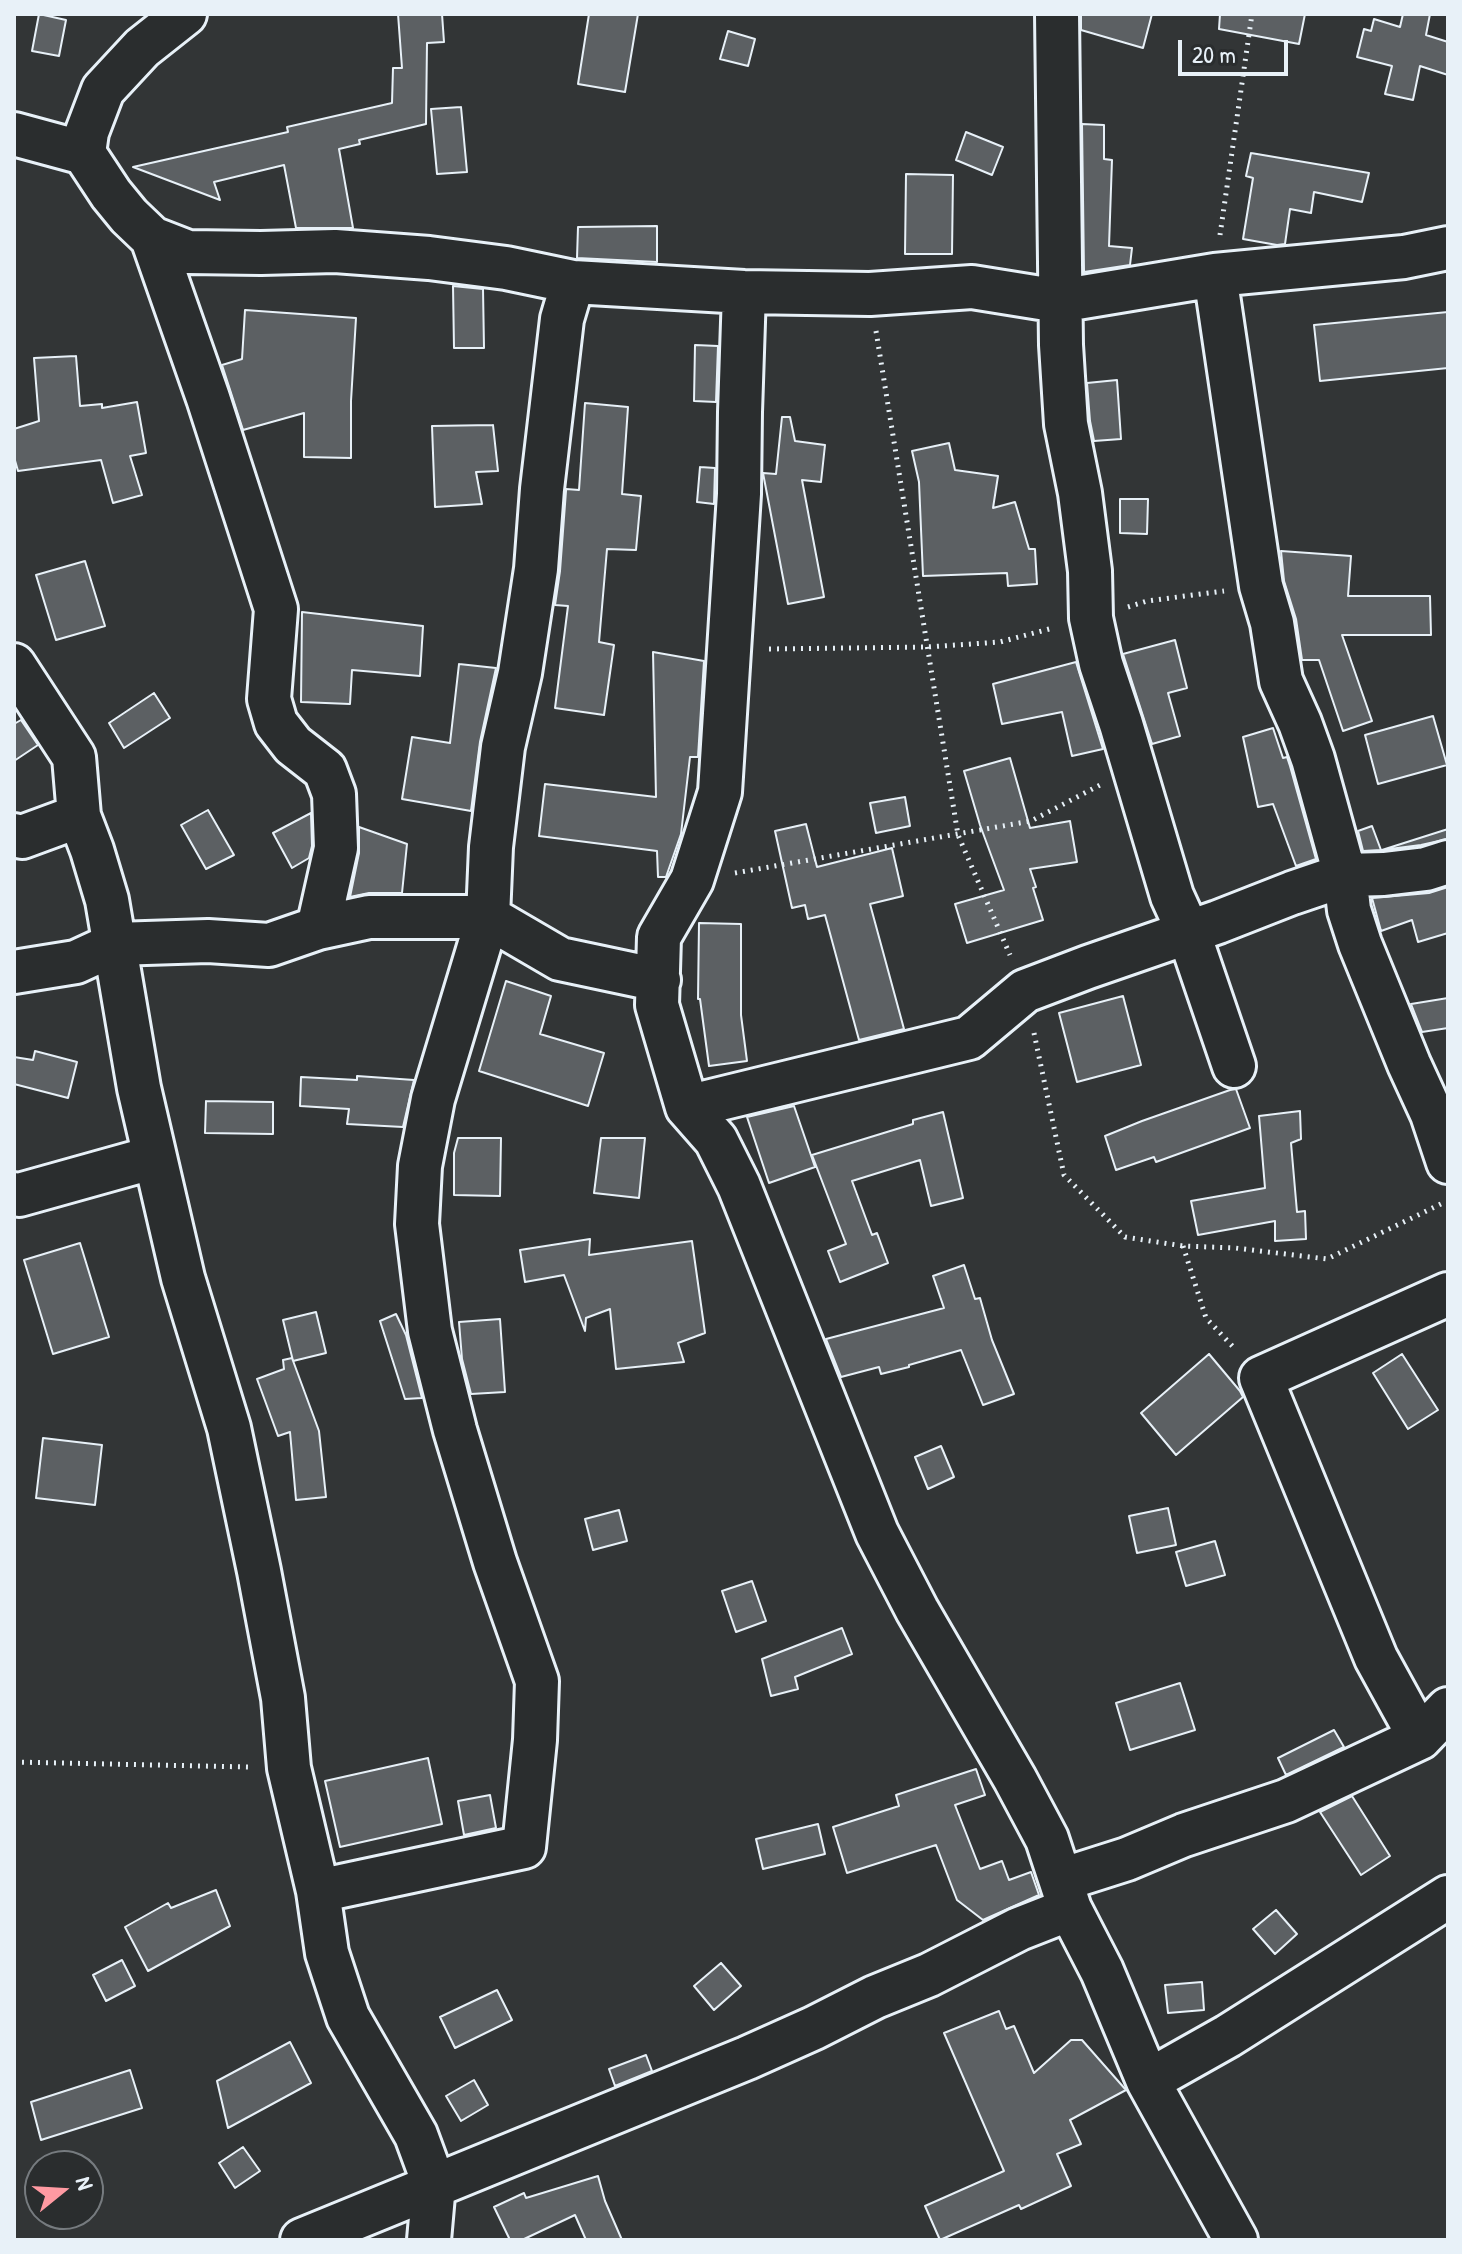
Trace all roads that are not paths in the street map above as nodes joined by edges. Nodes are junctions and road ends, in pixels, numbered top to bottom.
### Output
1 (185, 14) edge
2 (1057, 14) edge
3 (14, 134) edge
4 (84, 153) junction
5 (152, 238) junction
6 (1448, 248) edge
7 (1215, 275) junction
8 (573, 282) junction
9 (744, 292) junction
10 (1059, 301) junction
11 (14, 665) edge
12 (79, 816) junction
13 (14, 835) edge
14 (1448, 862) edge
15 (1345, 875) junction
16 (488, 917) junction
17 (318, 928) junction
18 (1188, 931) junction
19 (115, 944) junction
20 (14, 972) edge
21 (659, 980) junction
22 (1234, 1066) dead end
23 (687, 1107) junction
24 (155, 1157) junction
25 (1448, 1162) edge
26 (14, 1194) edge
27 (1448, 1294) edge
28 (1434, 1724) edge
29 (318, 1891) junction
30 (1065, 1894) junction
31 (1448, 1897) edge
32 (1148, 2081) junction
33 (434, 2184) junction
34 (302, 2240) edge
35 (429, 2240) edge
36 (1236, 2240) edge

1 - 4 street
2 - 10 street
3 - 4 street
4 - 5 street
5 - 8 street
5 - 17 street
6 - 7 street
7 - 10 street
7 - 15 street
8 - 9 street
8 - 16 street
9 - 10 street
9 - 21 street
10 - 18 street
11 - 12 street
12 - 13 street
12 - 19 street
14 - 15 street
15 - 18 street
15 - 25 street
16 - 17 street
16 - 21 street
16 - 29 street
17 - 19 street
18 - 22 street
18 - 23 street
19 - 20 street
19 - 24 street
21 - 23 street
23 - 30 street
24 - 26 street
24 - 29 street
27 - 28 street
28 - 30 street
29 - 33 street
30 - 32 street
30 - 33 street
31 - 32 street
32 - 36 street
33 - 34 street
33 - 35 street

